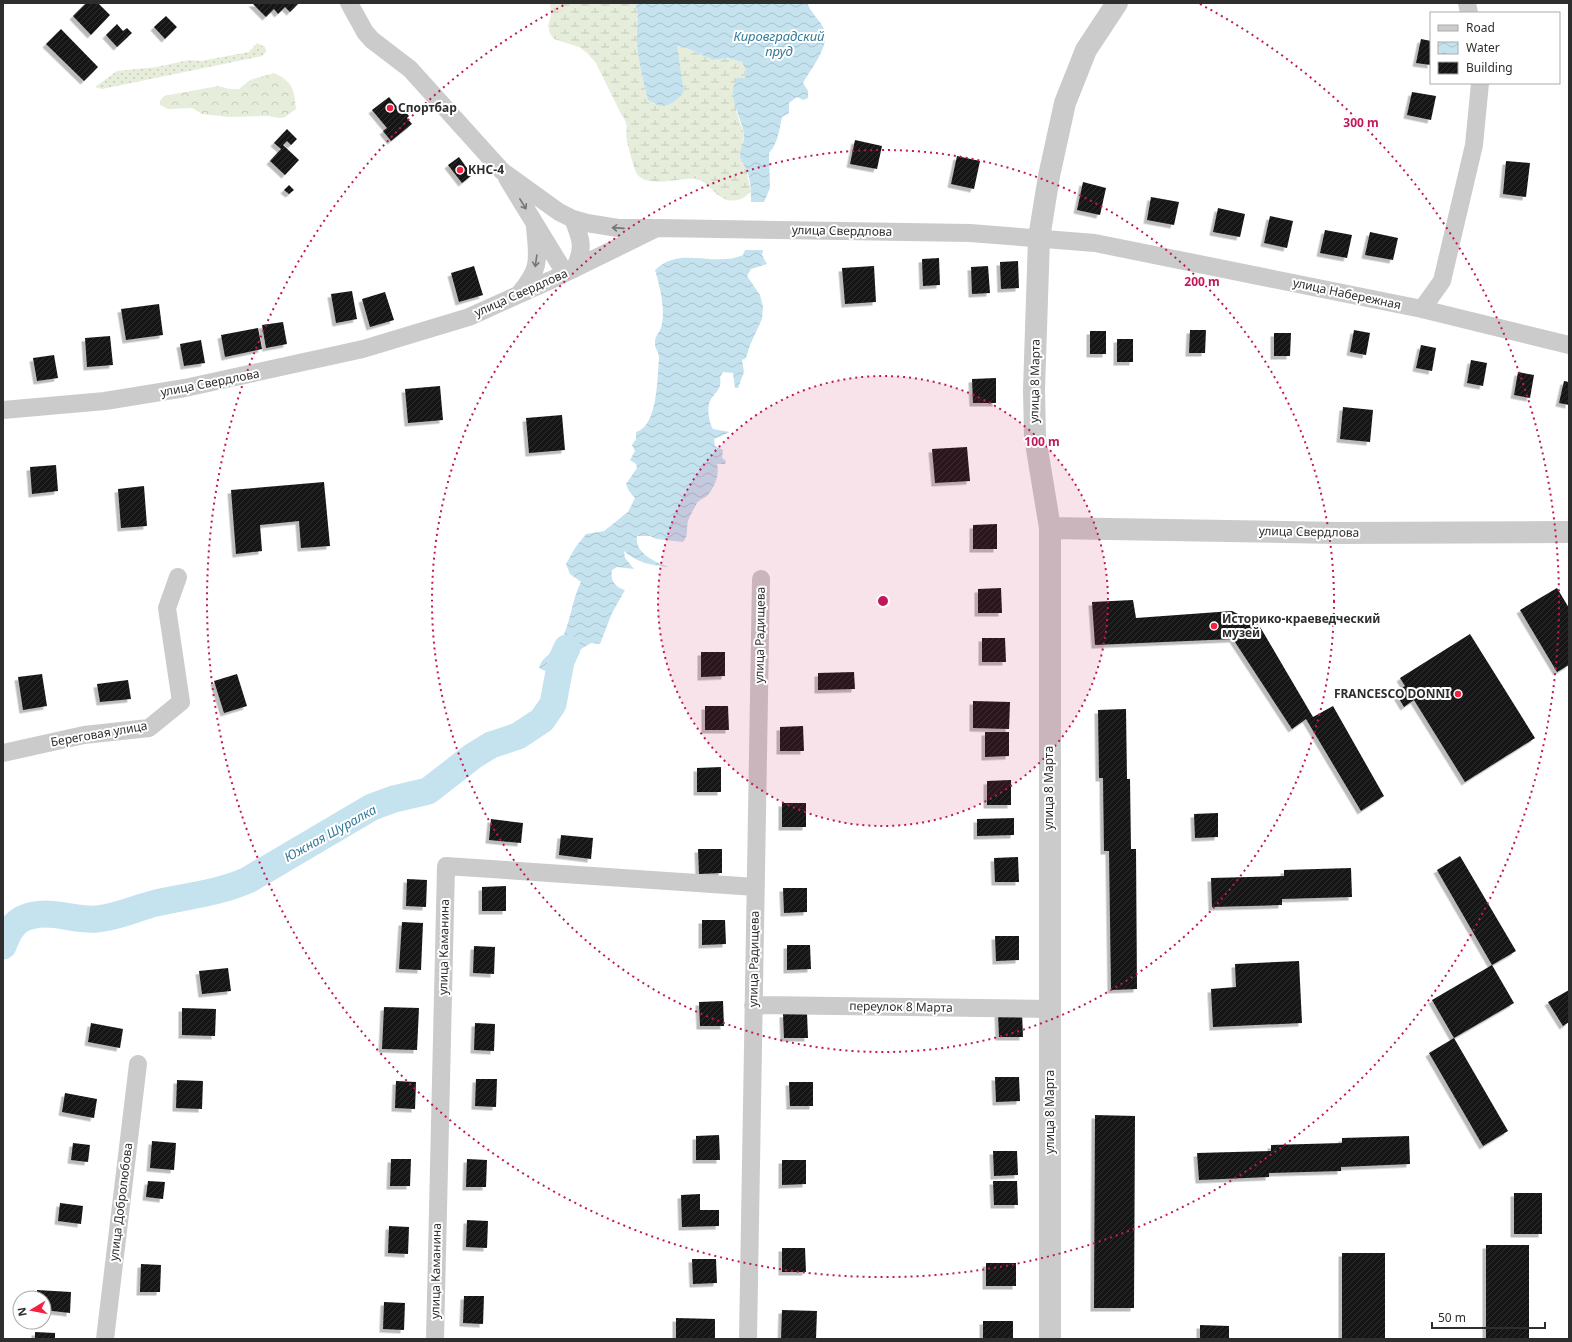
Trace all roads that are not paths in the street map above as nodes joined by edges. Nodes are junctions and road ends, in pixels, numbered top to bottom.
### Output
1 (350, 3) edge
2 (1118, 3) edge
3 (1480, 84) edge
4 (502, 171) junction
5 (573, 218) junction
6 (534, 223) junction
7 (657, 228) junction
8 (1039, 238) junction
9 (569, 271) junction
10 (518, 295) junction
11 (1422, 309) junction
12 (1569, 345) edge
13 (3, 410) edge
14 (1050, 528) junction
15 (1569, 532) edge
16 (178, 577) dead end
17 (761, 579) dead end
18 (3, 753) edge
19 (756, 887) junction
20 (754, 1005) junction
21 (1050, 1009) junction
22 (138, 1064) dead end
23 (105, 1339) edge
24 (435, 1339) edge
25 (748, 1339) edge
26 (1050, 1339) edge

1 - 4 street
2 - 8 street, улица 8 Марта
3 - 11 street
4 - 5 street
4 -> 6 street
7 -> 5 street
5 - 9 street
6 - 9 street
6 -> 10 street
7 - 8 street, улица Свердлова
7 - 9 street, улица Свердлова
8 - 11 street, улица Набережная
8 - 14 street, улица 8 Марта
9 - 10 street, улица Свердлова
10 - 13 street, улица Свердлова
11 - 12 street, улица Набережная
14 - 15 street, улица Свердлова
14 - 21 street, улица 8 Марта
16 - 18 street, Береговая улица
17 - 19 street, улица Радищева
19 - 20 street, улица Радищева
19 - 24 street, улица Каманина
20 - 21 street, переулок 8 Марта
20 - 25 street, улица Радищева
21 - 26 street, улица 8 Марта
22 - 23 street, улица Добролюбова

